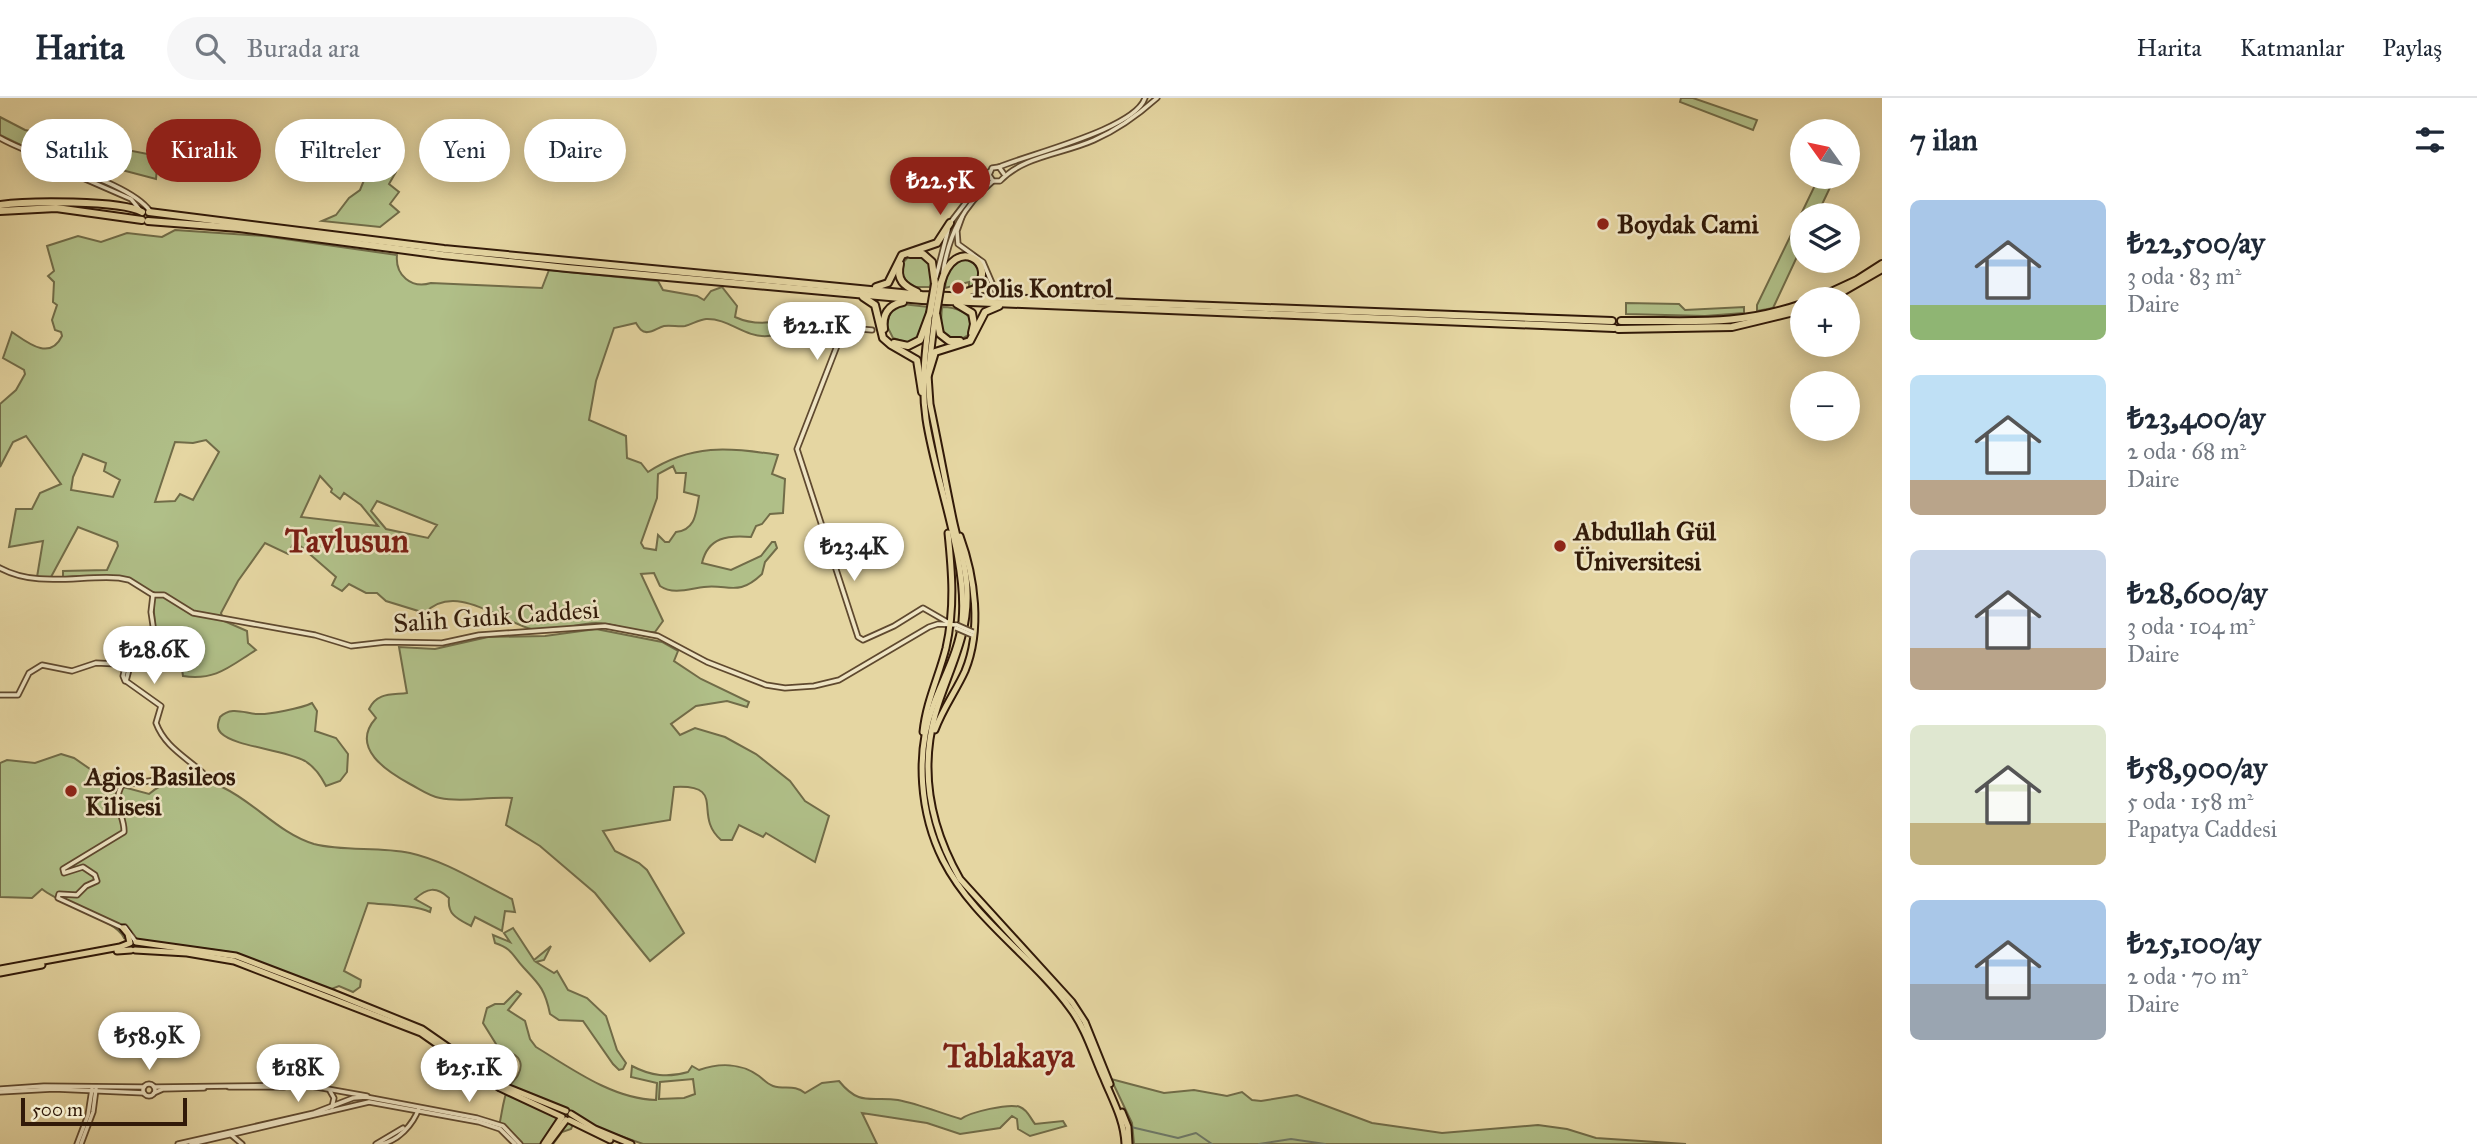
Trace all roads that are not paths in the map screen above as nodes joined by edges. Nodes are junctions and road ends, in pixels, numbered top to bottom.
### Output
1 (1157, 98) edge
2 (1144, 101) edge
3 (0, 139) edge
4 (999, 167) junction
5 (989, 172) junction
6 (1004, 174) junction
7 (993, 181) junction
8 (0, 205) edge
9 (965, 210) junction
10 (0, 211) edge
11 (145, 216) junction
12 (950, 223) junction
13 (1882, 264) edge
14 (1882, 269) edge
15 (938, 284) junction
16 (1842, 287) edge
17 (1851, 287) edge
18 (854, 288) junction
19 (830, 292) junction
20 (922, 298) junction
21 (949, 299) junction
22 (1019, 301) junction
23 (1790, 308) edge
24 (933, 313) junction
25 (1790, 313) edge
26 (1753, 321) junction
27 (1614, 326) junction
28 (872, 330) dead end
29 (928, 375) junction
30 (922, 391) junction
31 (950, 519) junction
32 (0, 568) edge
33 (153, 595) junction
34 (950, 624) junction
35 (973, 633) junction
36 (130, 659) junction
37 (1, 695) edge
38 (930, 742) junction
39 (924, 753) junction
40 (113, 923) junction
41 (123, 928) junction
42 (133, 946) junction
43 (120, 947) junction
44 (0, 970) edge
45 (1103, 1073) junction
46 (251, 1086) junction
47 (277, 1086) junction
48 (57, 1087) junction
49 (144, 1087) junction
50 (154, 1087) junction
51 (94, 1089) junction
52 (0, 1091) edge
53 (330, 1091) junction
54 (343, 1091) junction
55 (144, 1093) junction
56 (154, 1093) junction
57 (355, 1098) junction
58 (373, 1098) junction
59 (348, 1100) junction
60 (358, 1104) junction
61 (352, 1106) junction
62 (332, 1107) junction
63 (419, 1108) junction
64 (567, 1117) junction
65 (580, 1126) junction
66 (558, 1130) junction
67 (229, 1133) junction
68 (391, 1141) edge
69 (79, 1144) edge
70 (178, 1144) edge
71 (191, 1144) edge
72 (242, 1144) edge
73 (378, 1144) edge
74 (517, 1144) edge
75 (546, 1144) edge
76 (621, 1144) edge
77 (631, 1144) edge
78 (1127, 1144) edge

1 - 6 street
2 - 4 street
3 - 11 street
3 - 11 street
4 - 5 street
4 - 6 street
5 - 7 street
5 - 12 street
6 - 7 street
7 - 9 street
8 - 11 highway
9 - 15 street
9 - 22 street
10 - 11 highway
11 - 18 highway
11 - 19 highway
12 - 15 street
12 - 18 highway
13 - 16 highway
14 - 17 highway
15 - 20 highway
15 - 21 highway
15 - 24 highway, bridge
18 - 20 highway
19 - 20 highway
19 - 30 highway
20 - 21 highway
20 - 24 highway
21 - 22 highway
21 - 24 highway
22 - 27 highway
22 - 27 highway
22 - 29 highway
23 - 26 highway
24 - 29 main road
24 - 30 main road
25 - 26 highway
26 - 27 highway
26 - 27 highway
28 - 34 street
29 - 31 main road
30 - 31 main road
31 - 34 main road
31 - 35 main road
31 - 38 main road
31 - 39 main road
32 - 33 street, Salih Gıdık Caddesi
33 - 34 street, Salih Gıdık Caddesi
33 - 36 street
34 - 35 street, bridge
34 - 39 main road
35 - 38 main road
36 - 37 street
36 - 40 street
38 - 45 main road
39 - 45 main road
40 - 41 street
40 - 42 street
41 - 42 main road
41 - 43 main road
42 - 43 main road
42 - 44 main road
42 - 64 main road
43 - 44 main road
45 - 78 main road
46 - 47 street
46 - 50 street
46 - 56 street
47 - 53 street
47 - 54 street
48 - 49 street
48 - 51 street
48 - 52 street
49 - 50 street
49 - 55 street
50 - 56 street
51 - 55 street
51 - 69 street
53 - 59 street
53 - 62 street
54 - 57 street
54 - 58 street
55 - 56 street
57 - 58 street
57 - 59 street
57 - 60 street
58 - 63 street
59 - 61 street
59 - 62 street
60 - 61 street
60 - 63 street
61 - 67 street
62 - 67 street
63 - 68 street
63 - 74 street
64 - 65 main road
64 - 66 main road
64 - 75 main road
64 - 77 main road
65 - 66 main road
65 - 76 main road
66 - 75 main road
67 - 70 street
67 - 71 street
67 - 72 street
68 - 73 street

